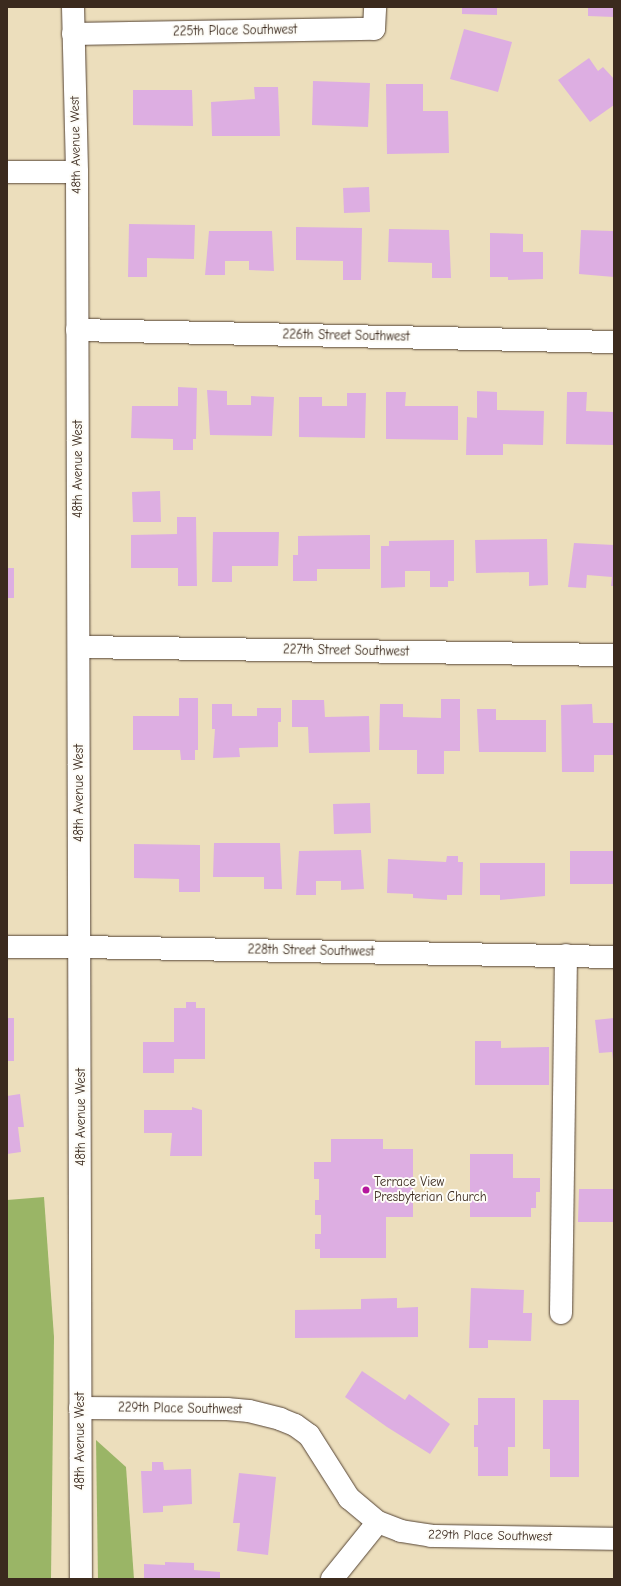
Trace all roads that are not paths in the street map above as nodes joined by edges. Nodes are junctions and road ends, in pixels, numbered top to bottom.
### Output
1 (73, 7) edge
2 (375, 7) edge
3 (73, 34) junction
4 (7, 172) edge
5 (77, 172) junction
6 (77, 330) junction
7 (614, 342) edge
8 (79, 647) junction
9 (614, 655) edge
10 (7, 947) edge
11 (80, 947) junction
12 (566, 955) junction
13 (614, 956) edge
14 (561, 1313) dead end
15 (80, 1408) junction
16 (378, 1522) junction
17 (614, 1539) edge
18 (81, 1579) edge
19 (332, 1579) edge

1 - 3 street, 48th Avenue West
2 - 3 street, 225th Place Southwest
3 - 5 street, 48th Avenue West
4 - 5 street
5 - 6 street, 48th Avenue West
6 - 7 street, 226th Street Southwest
6 - 8 street, 48th Avenue West
8 - 9 street, 227th Street Southwest
8 - 11 street, 48th Avenue West
10 - 11 street, 228th Street Southwest
11 - 12 street, 228th Street Southwest
11 - 15 street, 48th Avenue West
12 - 13 street, 228th Street Southwest
12 - 14 street
15 - 16 street, 229th Place Southwest
15 - 18 street, 48th Avenue West
16 - 17 street, 229th Place Southwest
16 - 19 street

